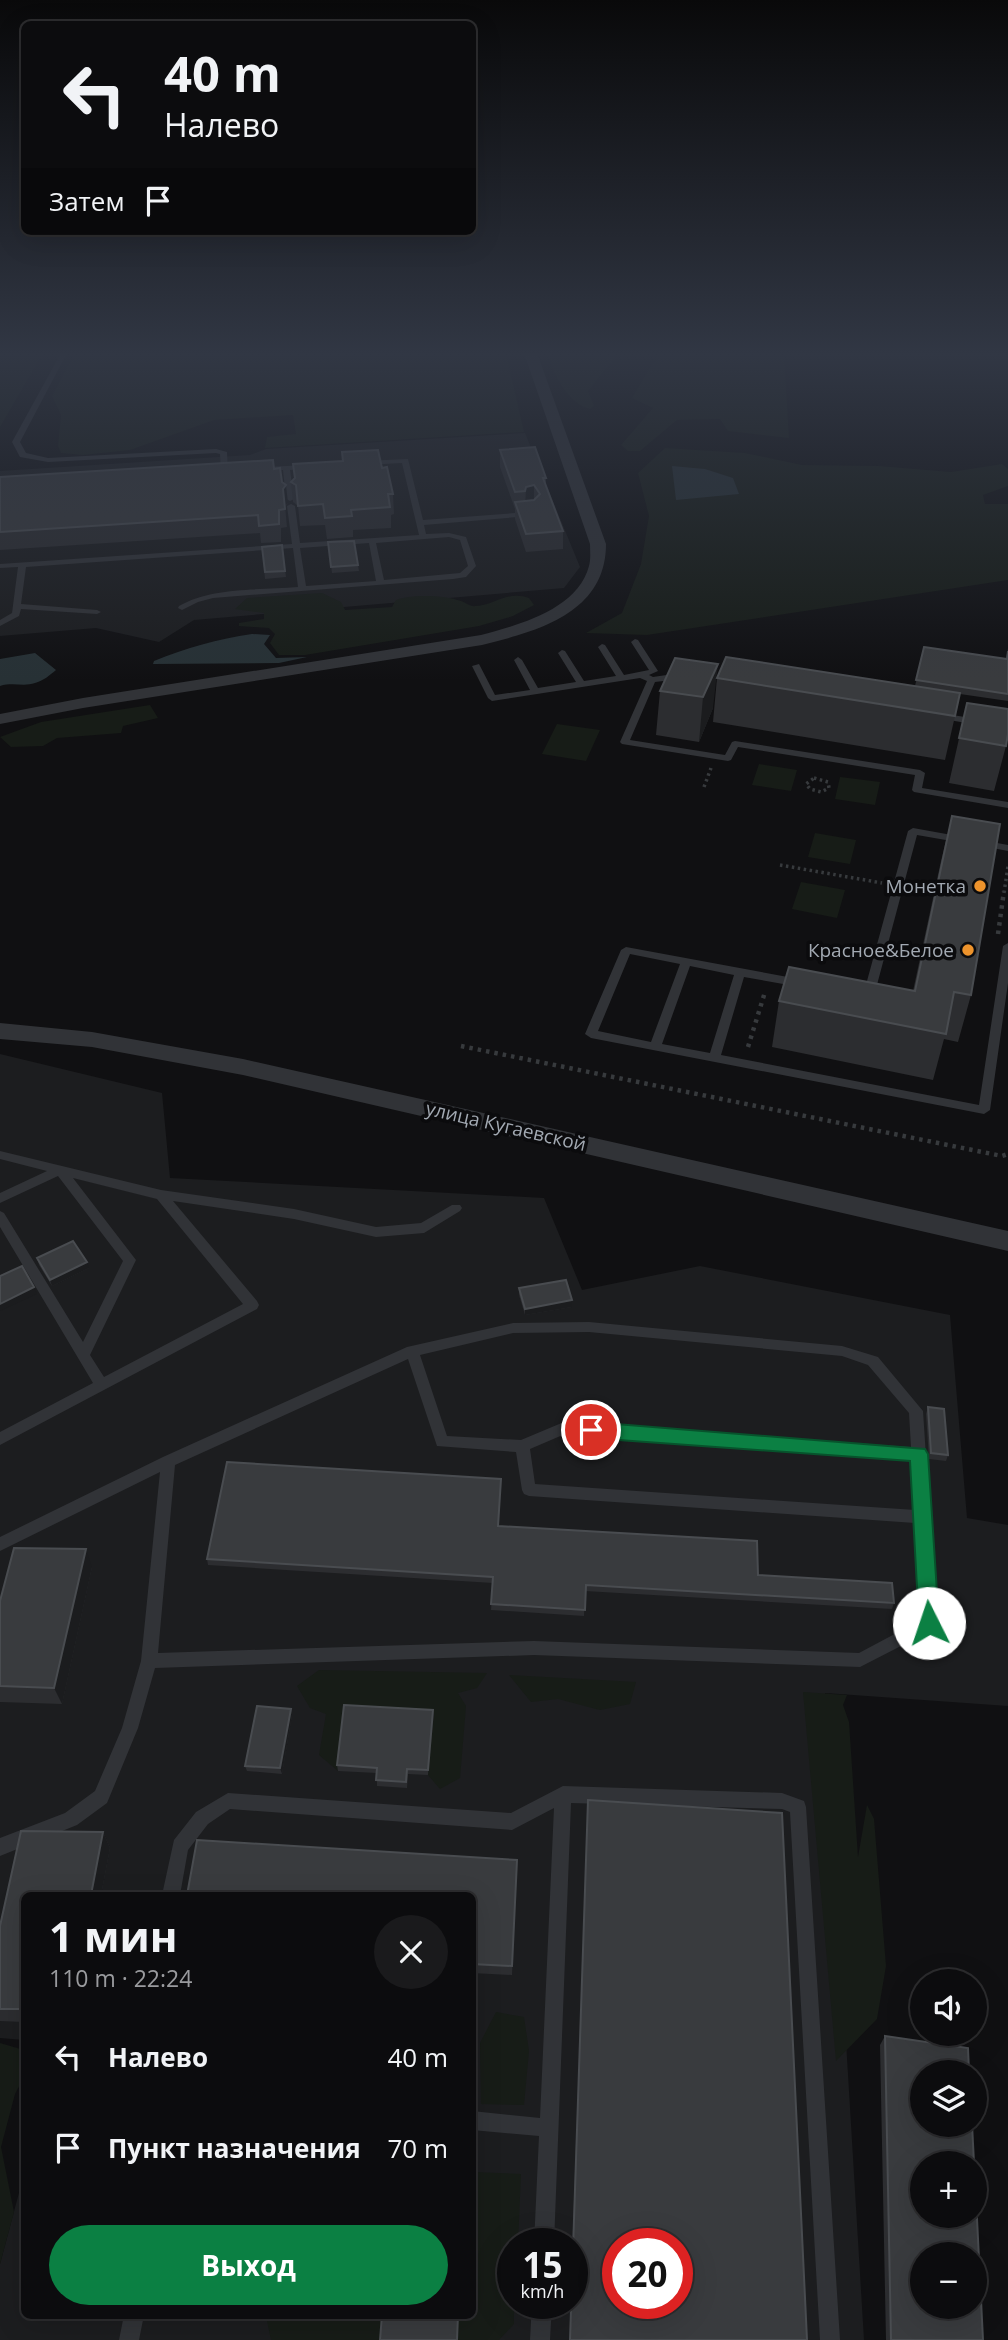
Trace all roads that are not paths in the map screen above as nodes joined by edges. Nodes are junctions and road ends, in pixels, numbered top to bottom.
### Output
1 (225, 462) edge
2 (384, 462) edge
3 (405, 462) edge
4 (569, 462) edge
5 (352, 464) edge
6 (312, 467) edge
7 (286, 468) junction
8 (262, 470) edge
9 (238, 471) edge
10 (226, 472) junction
11 (212, 473) edge
12 (290, 503) joint
13 (531, 507) edge
14 (420, 523) junction
15 (423, 537) junction
16 (372, 540) junction
17 (296, 546) junction
18 (22, 564) junction
19 (0, 566) edge
20 (380, 583) junction
21 (302, 589) junction
22 (18, 606) junction
23 (182, 608) dead end
24 (97, 611) dead end
25 (0, 623) edge
26 (635, 642) dead end
27 (602, 647) dead end
28 (562, 653) dead end
29 (518, 660) dead end
30 (476, 666) dead end
31 (641, 675) junction
32 (687, 677) edge
33 (622, 678) junction
34 (652, 680) junction
35 (581, 684) junction
36 (535, 691) junction
37 (927, 714) edge
38 (0, 719) edge
39 (1008, 727) edge
40 (1008, 805) edge
41 (1008, 848) edge
42 (1002, 946) edge
43 (686, 962) junction
44 (740, 973) junction
45 (817, 986) edge
46 (855, 993) edge
47 (0, 1031) edge
48 (655, 1046) junction
49 (714, 1059) junction
50 (0, 1155) edge
51 (60, 1170) junction
52 (161, 1195) junction
53 (0, 1198) edge
54 (456, 1208) dead end
55 (0, 1216) edge
56 (1008, 1241) edge
57 (412, 1350) junction
58 (83, 1355) junction
59 (101, 1385) junction
60 (0, 1439) edge
61 (522, 1447) junction
62 (919, 1454) junction
63 (169, 1461) junction
64 (922, 1517) junction
65 (0, 1544) edge
66 (149, 1661) junction
67 (563, 1794) junction
68 (0, 1847) edge
69 (172, 1892) edge
70 (476, 2120) edge
71 (549, 2128) junction
72 (545, 2228) edge
73 (133, 2319) edge
74 (541, 2319) edge
75 (129, 2340) edge
76 (540, 2340) edge
77 (830, 2340) edge

1 - 10 lane
2 - 5 lane
3 - 14 lane
4 - 38 street
6 - 7 lane
7 - 8 lane
7 - 12 lane
9 - 10 lane
10 - 11 lane
12 - 17 lane
13 - 14 lane
14 - 15 lane
15 - 16 lane
15 - 20 lane
16 - 17 lane
16 - 20 lane
17 - 18 lane
17 - 21 lane
18 - 19 lane
18 - 22 lane
20 - 21 lane
21 - 23 lane
22 - 24 lane
22 - 25 lane
26 - 31 lane
27 - 33 lane
28 - 35 lane
29 - 36 lane
30 - 36 lane
31 - 33 lane
31 - 34 lane
32 - 34 lane
33 - 35 lane
34 - 40 lane
35 - 36 lane
37 - 39 lane
41 - 46 lane
42 - 49 lane
43 - 44 lane
43 - 48 lane
43 - 48 lane
44 - 45 lane
44 - 49 lane
47 - 56 street, улица Кугаевской
48 - 49 lane
50 - 51 lane
51 - 52 lane
51 - 53 lane
51 - 58 lane
52 - 54 lane
52 - 59 lane
55 - 58 lane
57 - 61 lane
57 - 62 lane
57 - 63 lane
58 - 59 lane
59 - 60 lane
61 - 62 lane
61 - 64 lane
62 - 64 lane
63 - 65 lane
63 - 66 lane
64 - 66 lane
66 - 68 lane
67 - 69 lane
67 - 71 lane
67 - 77 lane
70 - 71 lane
71 - 72 lane
73 - 75 lane
74 - 76 lane

